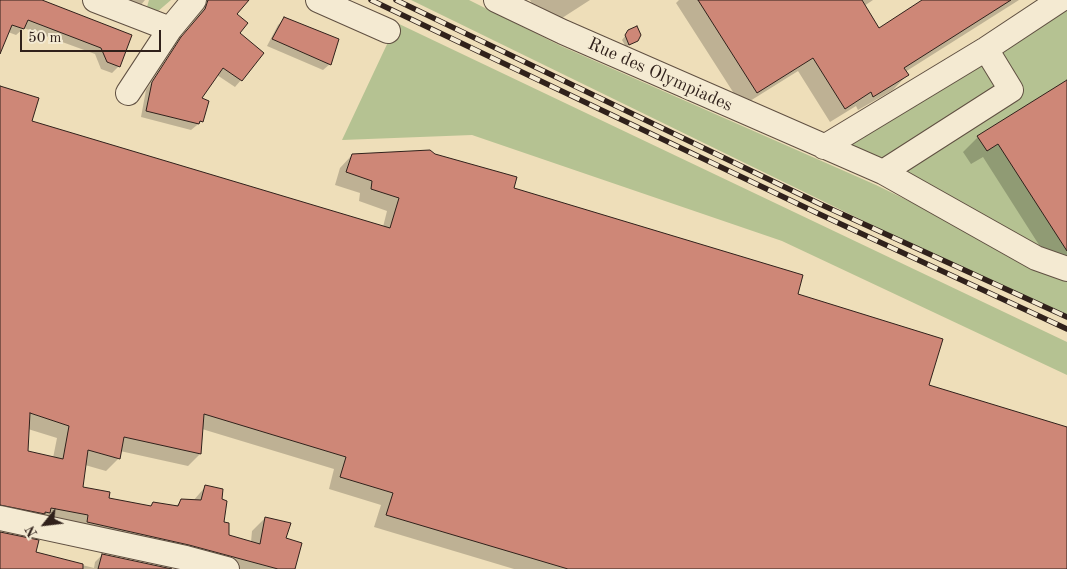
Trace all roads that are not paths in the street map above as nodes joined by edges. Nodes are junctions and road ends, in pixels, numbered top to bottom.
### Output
1 (95, 0) edge
2 (194, 0) edge
3 (318, 0) edge
4 (496, 0) edge
5 (1060, 0) edge
6 (170, 29) junction
7 (388, 31) dead end
8 (986, 49) junction
9 (128, 93) dead end
10 (824, 147) junction
11 (882, 172) junction
12 (1067, 269) edge
13 (0, 518) edge
14 (227, 569) edge

1 - 6 street
2 - 6 street
3 - 7 street
4 - 10 street, Rue des Olympiades
5 - 8 street
6 - 9 street
8 - 10 street
8 - 11 street
10 - 11 street, Rue des Olympiades
11 - 12 street, Rue des Olympiades
13 - 14 street

